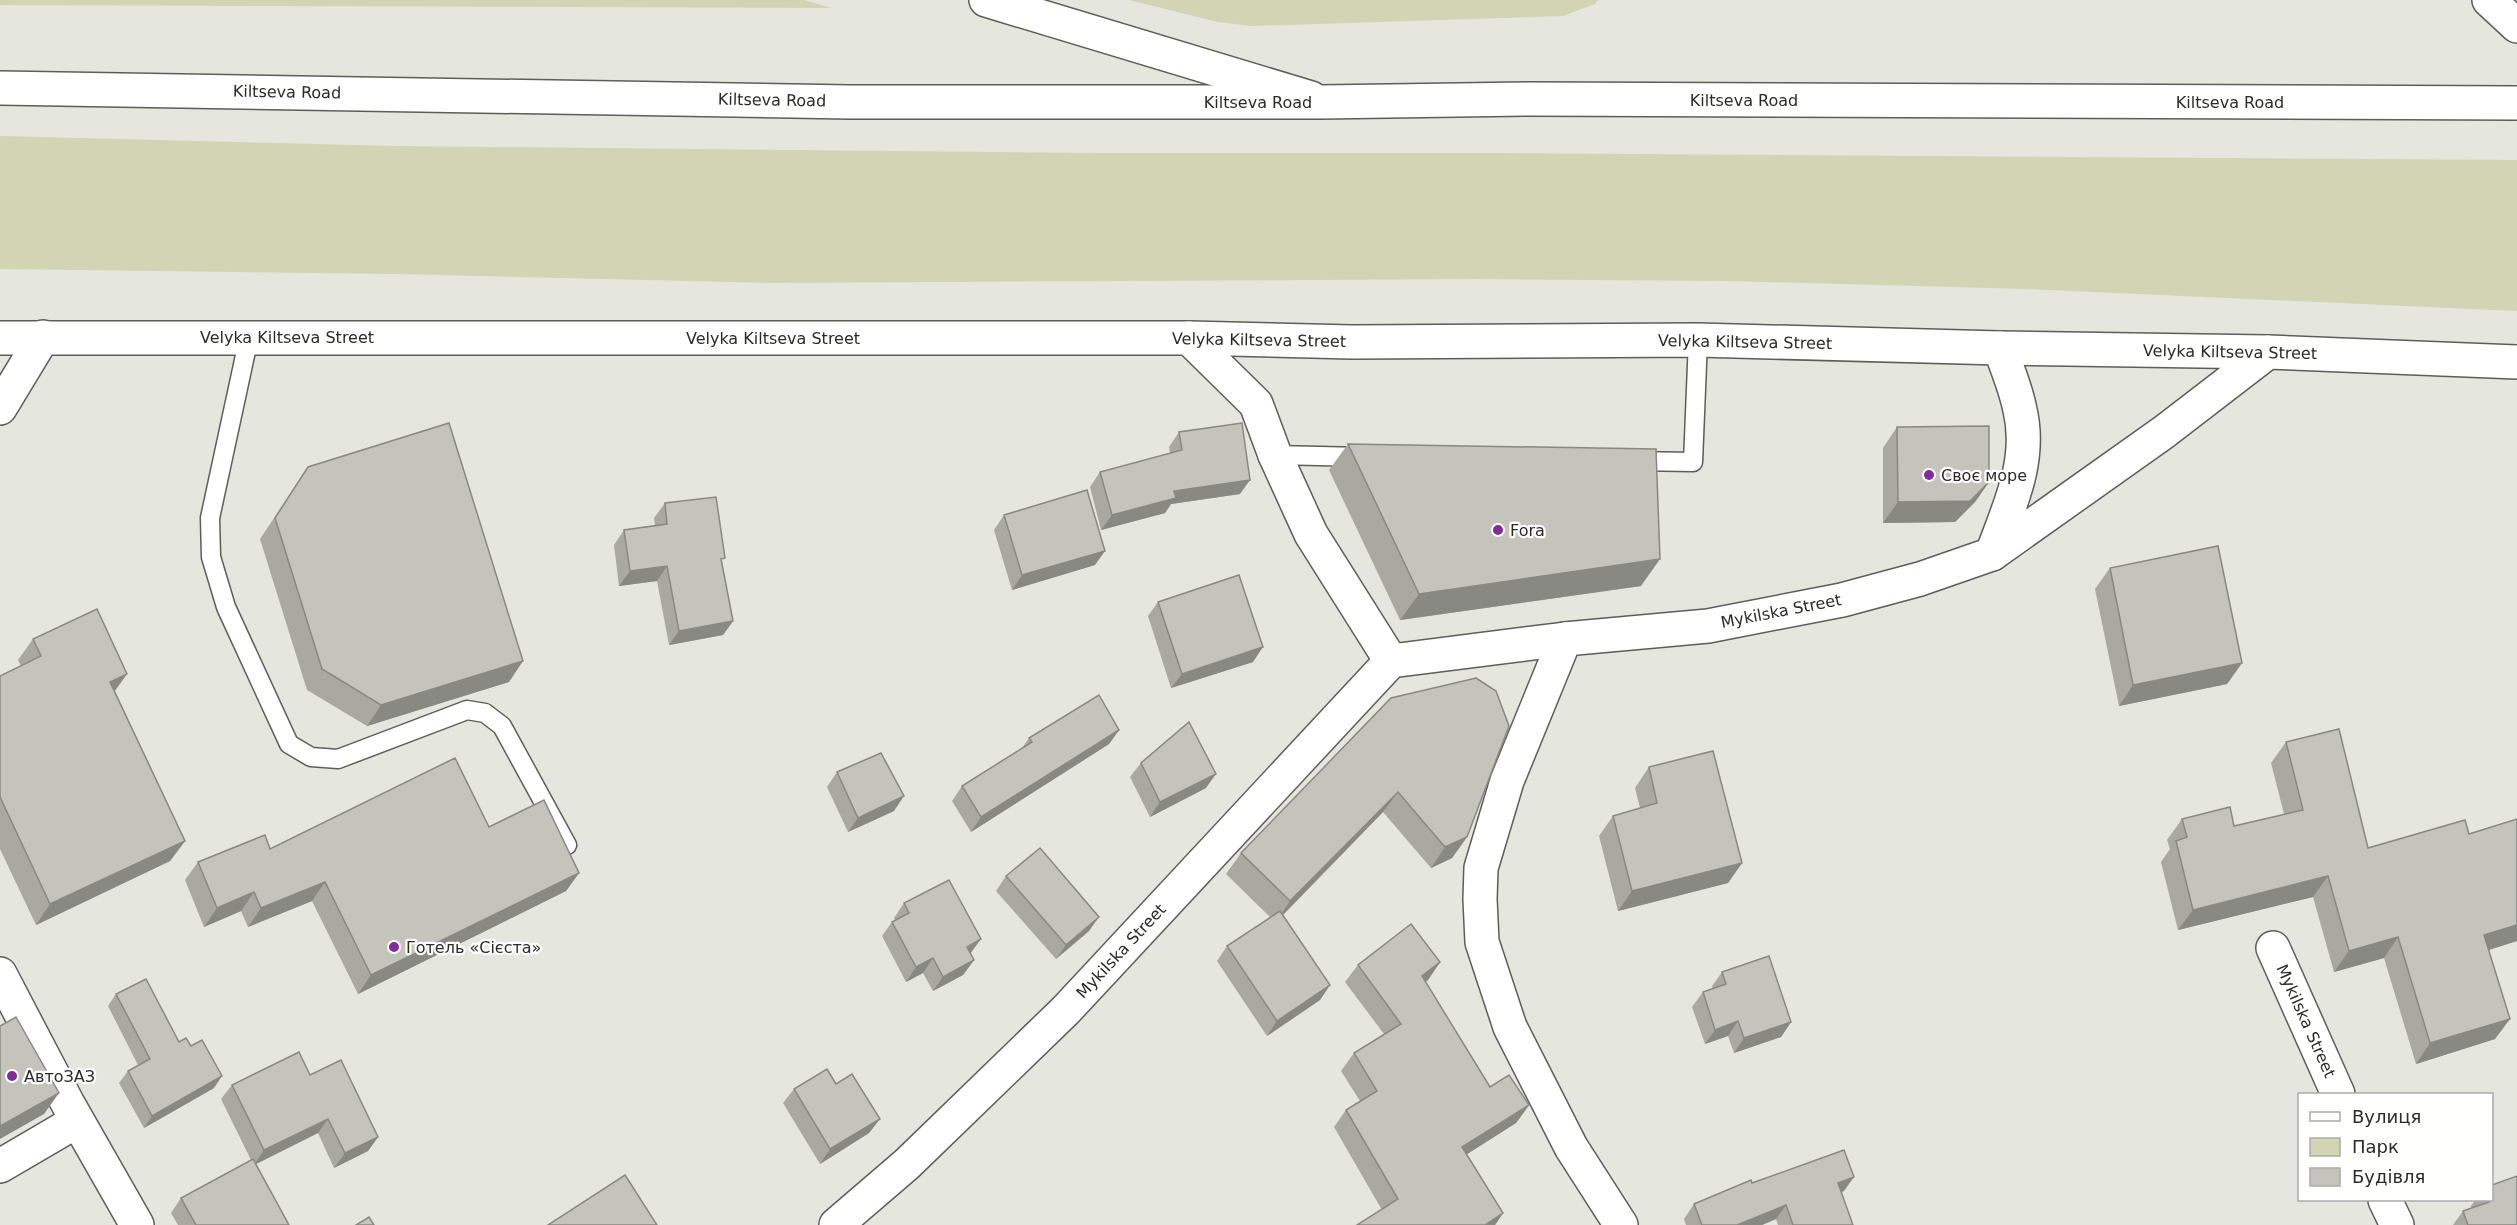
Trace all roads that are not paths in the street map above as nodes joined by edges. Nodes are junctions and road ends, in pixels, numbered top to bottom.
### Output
1 (986, 0) edge
2 (2489, 0) edge
3 (2517, 26) edge
4 (0, 88) edge
5 (1322, 102) junction
6 (2517, 103) edge
7 (43, 337) junction
8 (249, 337) junction
9 (0, 338) edge
10 (1190, 338) junction
11 (1698, 340) junction
12 (2000, 348) junction
13 (2268, 351) junction
14 (2517, 362) edge
15 (0, 408) edge
16 (1275, 455) junction
17 (1382, 457) edge
18 (1609, 460) edge
19 (1992, 554) junction
20 (1565, 639) junction
21 (1391, 661) junction
22 (567, 845) edge
23 (2273, 948) dead end
24 (0, 974) edge
25 (2337, 1093) edge
26 (77, 1121) junction
27 (0, 1166) edge
28 (2385, 1201) edge
29 (137, 1225) edge
30 (836, 1225) edge
31 (1622, 1225) edge
32 (2397, 1225) edge

1 - 5 main road
2 - 3 main road
4 - 5 main road, Kiltseva Road
5 - 6 main road, Kiltseva Road
7 - 8 main road, Velyka Kiltseva Street
7 - 9 main road, Velyka Kiltseva Street
7 - 15 main road
8 - 10 main road, Velyka Kiltseva Street
8 - 22 lane
10 - 11 main road, Velyka Kiltseva Street
10 - 16 main road
11 - 12 main road, Velyka Kiltseva Street
11 - 18 lane
12 - 13 main road, Velyka Kiltseva Street
12 - 19 main road
13 - 14 main road, Velyka Kiltseva Street
13 - 19 main road, Mykilska Street
16 - 17 lane
16 - 21 main road
19 - 20 main road, Mykilska Street
20 - 21 main road, Mykilska Street
20 - 31 main road
21 - 30 main road, Mykilska Street
23 - 25 main road, Mykilska Street
24 - 26 main road
26 - 27 main road
26 - 29 main road
28 - 32 main road

